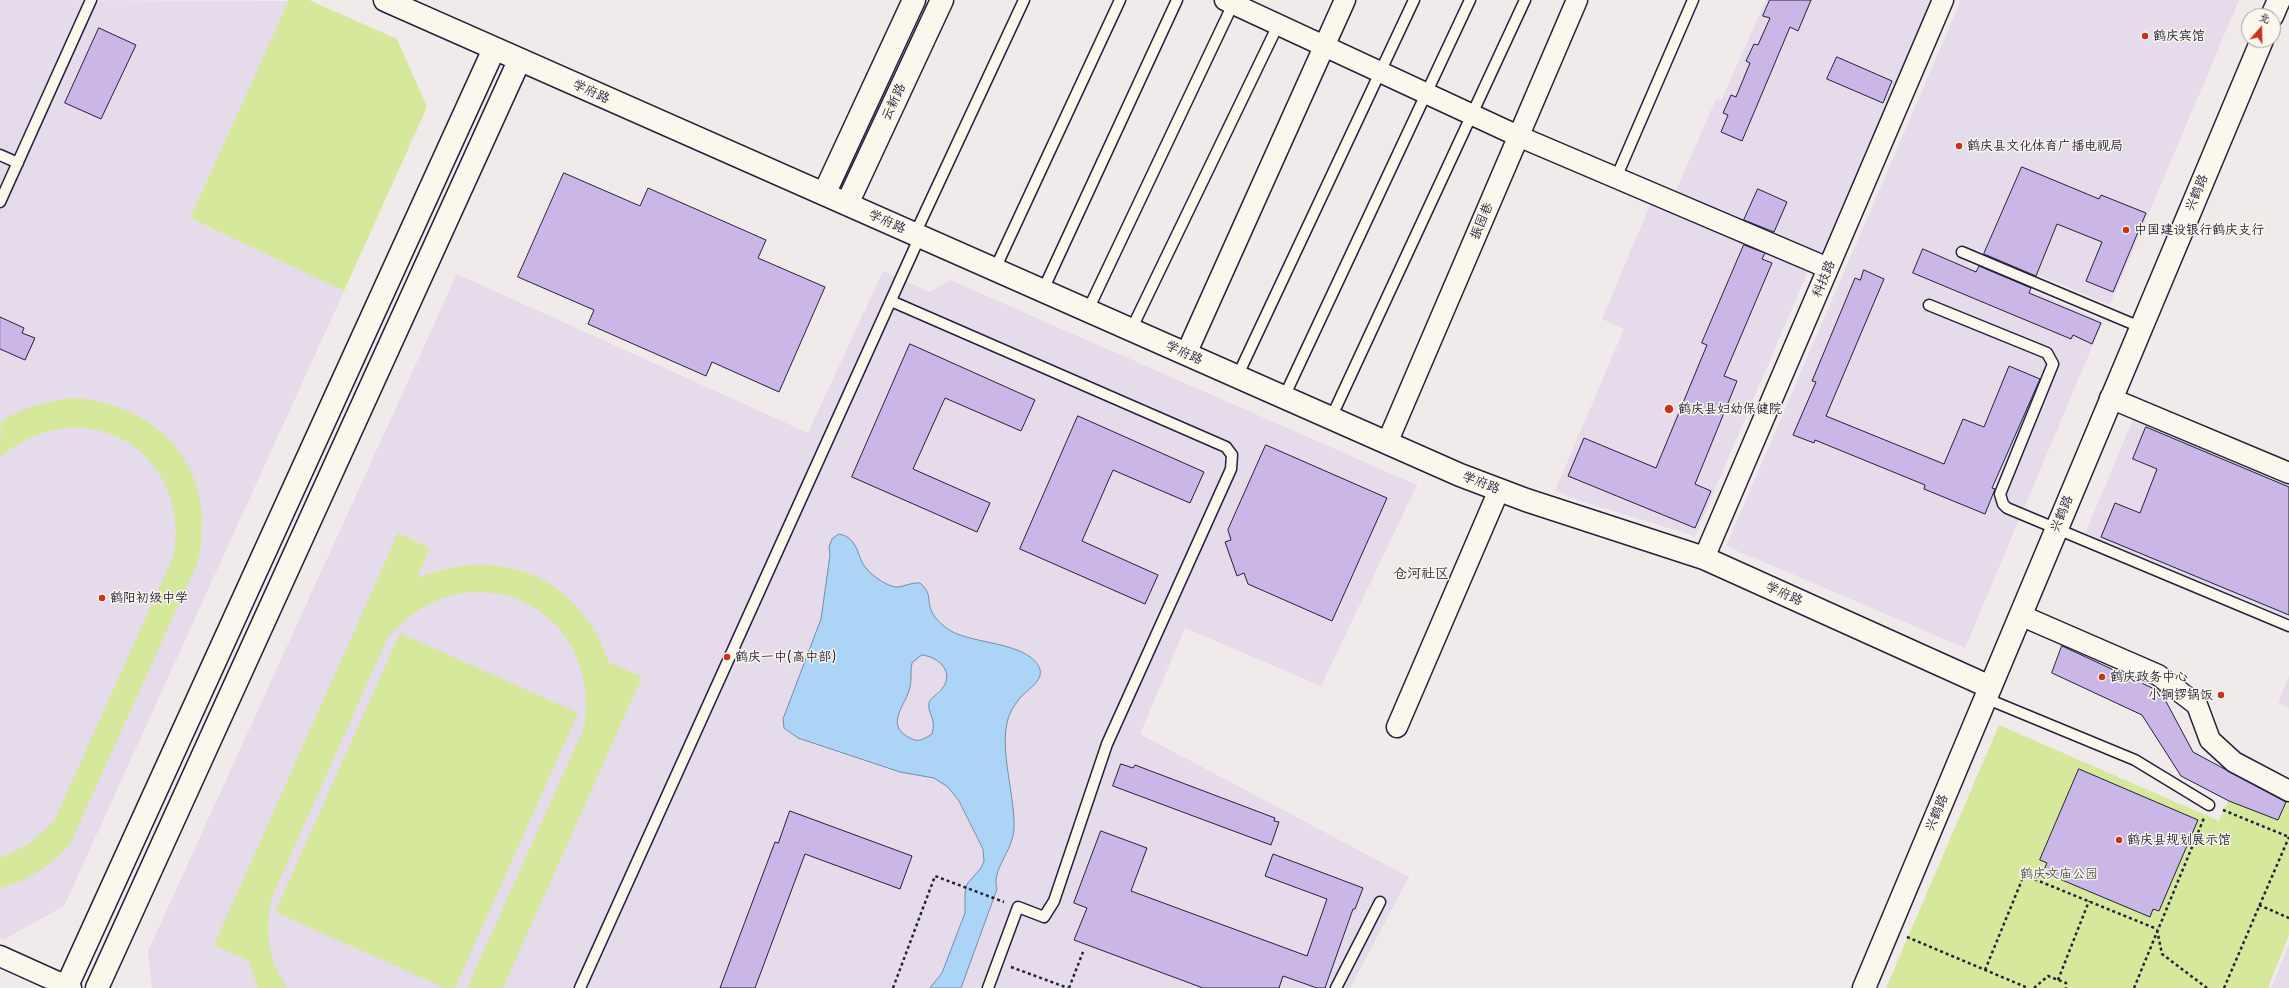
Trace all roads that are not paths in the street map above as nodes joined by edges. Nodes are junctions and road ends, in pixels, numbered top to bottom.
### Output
1 (92, 0) edge
2 (385, 0) edge
3 (914, 0) edge
4 (942, 0) edge
5 (1024, 0) edge
6 (1120, 0) edge
7 (1177, 0) edge
8 (1345, 0) edge
9 (1414, 0) edge
10 (1470, 0) edge
11 (1525, 0) edge
12 (1577, 0) edge
13 (1693, 0) edge
14 (1943, 0) edge
15 (1229, 2) edge
16 (1278, 25) junction
17 (1325, 46) junction
18 (2259, 48) edge
19 (494, 49) junction
20 (519, 61) junction
21 (1380, 72) junction
22 (1425, 93) junction
23 (1472, 114) junction
24 (1518, 136) junction
25 (0, 155) edge
26 (18, 163) junction
27 (1616, 178) junction
28 (824, 194) junction
29 (0, 202) edge
30 (847, 204) junction
31 (917, 235) junction
32 (1962, 252) dead end
33 (1828, 268) junction
34 (995, 269) junction
35 (1043, 290) junction
36 (891, 301) junction
37 (1929, 305) dead end
38 (1088, 310) junction
39 (2140, 327) junction
40 (1131, 330) junction
41 (1186, 354) junction
42 (1237, 377) junction
43 (1284, 397) junction
44 (2110, 398) junction
45 (1331, 418) junction
46 (1387, 443) junction
47 (2289, 473) edge
48 (1499, 490) junction
49 (2056, 529) junction
50 (1704, 558) junction
51 (2020, 615) junction
52 (2289, 626) edge
53 (1988, 692) junction
54 (1398, 727) dead end
55 (2289, 791) edge
56 (2209, 805) road end
57 (1380, 902) dead end
58 (0, 956) edge
59 (68, 987) edge
60 (97, 988) edge
61 (580, 988) edge
62 (988, 988) edge
63 (1336, 988) edge
64 (1864, 988) edge

1 - 26 lane
2 - 19 street, 学府路
3 - 28 street, 云新路
4 - 30 street, 云新路
5 - 31 lane
6 - 34 lane
7 - 35 lane
8 - 17 street
9 - 21 lane
10 - 22 lane
11 - 23 lane
12 - 24 street, 振园巷
13 - 27 lane
14 - 33 street, 科技路
15 - 16 street
15 - 38 lane
16 - 17 street
16 - 40 lane
17 - 21 street
17 - 41 street
18 - 39 street, 兴鹤路
19 - 20 street, 学府路
19 - 59 street
20 - 28 street, 学府路
20 - 60 street
21 - 22 street
21 - 42 lane
22 - 23 street
22 - 43 lane
23 - 24 street
23 - 45 lane
24 - 27 street
24 - 46 street, 振园巷
25 - 26 lane
26 - 29 lane
27 - 33 street
28 - 30 street, 学府路
30 - 31 street, 学府路
31 - 34 street, 学府路
31 - 36 lane
32 - 39 lane
33 - 50 street, 科技路
34 - 35 street, 学府路
35 - 38 street, 学府路
36 - 61 lane
36 - 62 lane
37 - 49 lane
38 - 40 street, 学府路
39 - 44 street, 兴鹤路
40 - 41 street, 学府路
41 - 42 street, 学府路
42 - 43 street, 学府路
43 - 45 street, 学府路
44 - 47 street
44 - 49 street, 兴鹤路
45 - 46 street, 学府路
46 - 48 street, 学府路
48 - 50 street, 学府路
48 - 54 street
49 - 51 street, 兴鹤路
49 - 52 lane
50 - 53 street, 学府路
51 - 53 street, 兴鹤路
51 - 55 street
53 - 56 lane
53 - 64 street, 兴鹤路
57 - 63 lane
58 - 59 street

